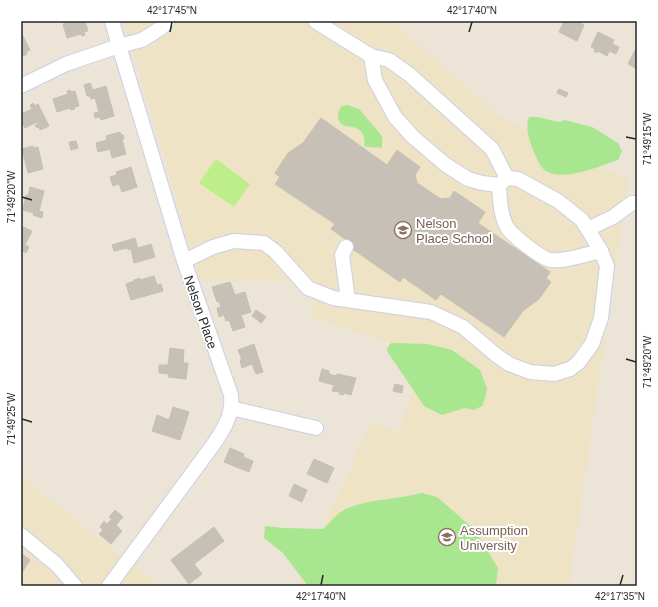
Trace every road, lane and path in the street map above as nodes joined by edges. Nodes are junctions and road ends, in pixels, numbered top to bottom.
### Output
1 (112, 21) edge
2 (168, 21) edge
3 (315, 21) edge
4 (118, 46) junction
5 (371, 56) junction
6 (21, 86) edge
7 (503, 182) junction
8 (637, 203) edge
9 (588, 230) junction
10 (346, 247) dead end
11 (602, 251) junction
12 (184, 261) junction
13 (348, 300) junction
14 (231, 408) junction
15 (316, 428) dead end
16 (21, 535) edge
17 (113, 581) edge
18 (75, 586) edge

1 - 4 street, Nelson Place
2 - 4 street
3 - 5 street
4 - 6 street
4 - 12 street, Nelson Place
5 - 7 street
5 - 7 street
7 - 9 street
7 - 11 street
8 - 9 street
9 - 11 street
10 - 13 street
11 - 13 street
12 - 13 street
12 - 14 street, Nelson Place
14 - 15 street
14 - 17 street, Nelson Place
16 - 18 street

